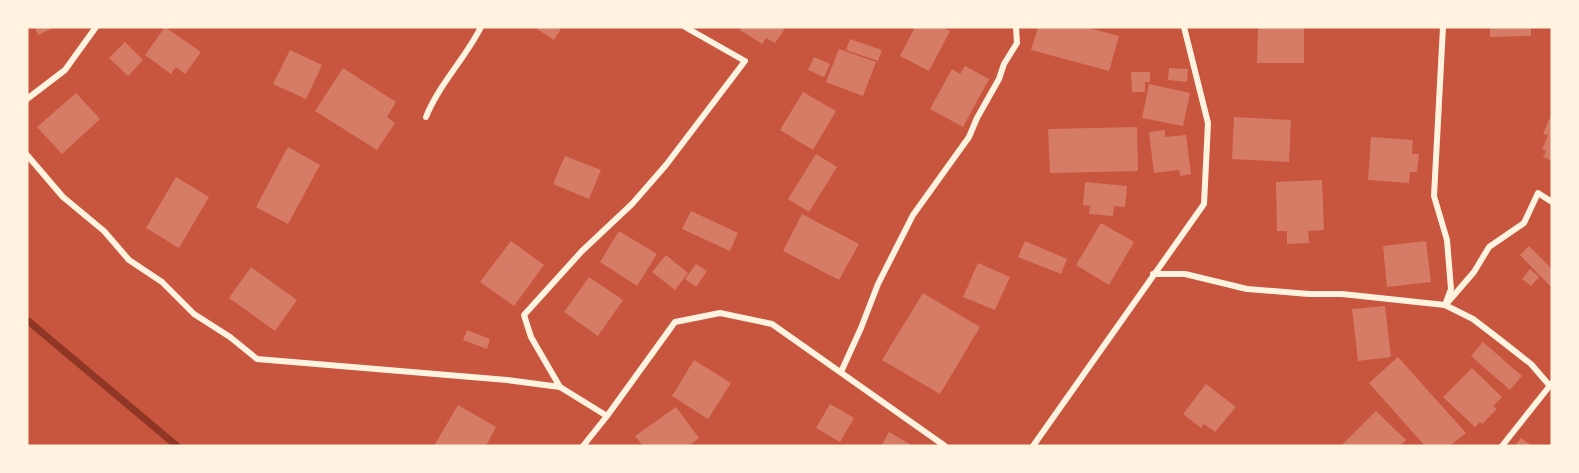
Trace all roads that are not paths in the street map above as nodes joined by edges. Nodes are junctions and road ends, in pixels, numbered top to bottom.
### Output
1 (96, 27) edge
2 (481, 27) edge
3 (685, 27) edge
4 (1016, 27) edge
5 (1185, 27) edge
6 (1443, 27) edge
7 (27, 99) edge
8 (426, 117) dead end
9 (27, 155) edge
10 (1552, 202) edge
11 (1153, 274) junction
12 (1445, 305) junction
13 (841, 372) junction
14 (1551, 384) edge
15 (560, 387) junction
16 (607, 416) junction
17 (583, 446) edge
18 (945, 446) edge
19 (1033, 446) edge
20 (1502, 446) edge

1 - 7 street
2 - 8 street
3 - 15 street
4 - 13 street
5 - 11 street
6 - 12 street
9 - 15 street
10 - 12 street
11 - 12 street
11 - 19 street
12 - 14 street
13 - 16 street
13 - 18 street
14 - 20 street
15 - 16 street
16 - 17 street

